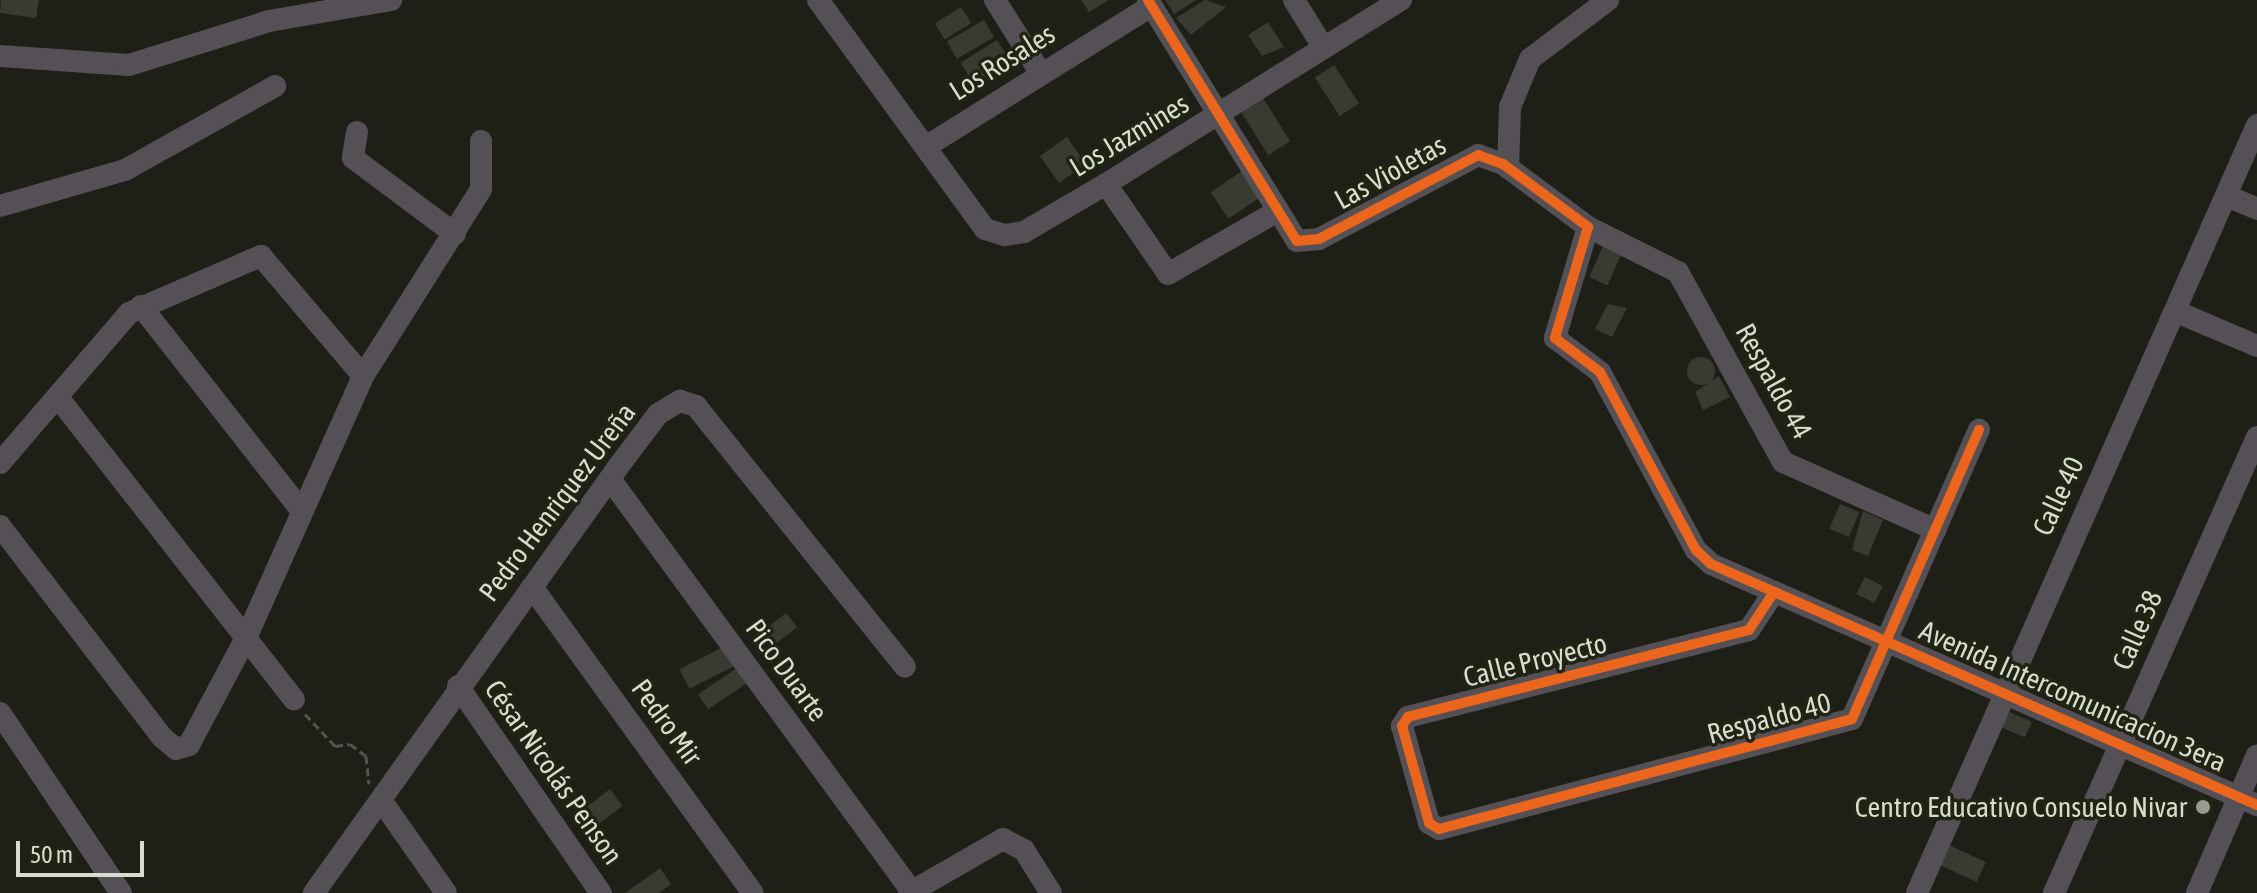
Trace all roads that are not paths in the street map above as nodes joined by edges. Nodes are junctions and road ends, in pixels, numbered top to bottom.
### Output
1 (391, 0) edge
2 (818, 0) edge
3 (995, 0) edge
4 (1294, 0) edge
5 (1401, 0) edge
6 (1608, 0) edge
7 (1150, 3) edge
8 (1323, 47) junction
9 (0, 56) edge
10 (1040, 72) junction
11 (275, 86) dead end
12 (1219, 117) junction
13 (2257, 125) edge
14 (357, 132) dead end
15 (481, 141) dead end
16 (927, 146) junction
17 (1508, 168) junction
18 (1106, 184) junction
19 (2227, 196) junction
20 (0, 206) edge
21 (2257, 209) edge
22 (1276, 212) junction
23 (1588, 227) junction
24 (455, 234) junction
25 (141, 306) junction
26 (2177, 312) junction
27 (2257, 346) edge
28 (363, 376) junction
29 (60, 400) junction
30 (1979, 430) dead end
31 (2257, 437) edge
32 (0, 463) edge
33 (613, 483) junction
34 (301, 510) junction
35 (0, 526) edge
36 (1936, 530) junction
37 (532, 587) junction
38 (1774, 592) junction
39 (246, 638) junction
40 (1889, 639) junction
41 (905, 667) dead end
42 (458, 686) junction
43 (2000, 691) junction
44 (294, 700) road end
45 (0, 713) edge
46 (2119, 743) junction
47 (2257, 755) edge
48 (381, 800) junction
49 (2248, 801) edge
50 (1439, 829) joint
51 (911, 892) edge
52 (121, 893) edge
53 (314, 893) edge
54 (446, 893) edge
55 (601, 893) edge
56 (753, 893) edge
57 (1051, 893) edge
58 (1917, 893) edge
59 (2054, 893) edge
60 (2197, 893) edge

1 - 9 street
2 - 16 street
3 - 10 street
4 - 8 street
5 - 8 street, Los Jazmines
6 - 17 street
7 - 10 street, Los Rosales
7 - 12 street, Las Violetas
8 - 12 street, Los Jazmines
10 - 16 street, Los Rosales
11 - 20 street
12 - 18 street, Los Jazmines
12 - 22 street, Las Violetas
13 - 19 street, Calle 40
14 - 24 street
15 - 24 street
16 - 18 street, Los Jazmines
17 - 22 street, Las Violetas
17 - 23 street, Las Violetas
18 - 22 street
19 - 21 street
19 - 26 street, Calle 40
23 - 36 street, Respaldo 44
23 - 38 street, Avenida Intercomunicacion 3era
24 - 28 street
25 - 28 street
25 - 29 street
25 - 34 street
26 - 27 street
26 - 43 street, Calle 40
28 - 34 street
29 - 32 street
29 - 39 street
30 - 36 street, Respaldo 40
31 - 46 street, Calle 38
33 - 37 street, Pedro Henriquez Ureña
33 - 41 street, Pedro Henriquez Ureña
33 - 51 street, Pico Duarte
34 - 39 street
35 - 39 street
36 - 40 street, Respaldo 40
37 - 42 street, Pedro Henriquez Ureña
37 - 56 street, Pedro Mir
38 - 40 street, Avenida Intercomunicacion 3era
38 - 50 street, Calle Proyecto
39 - 44 street
40 - 43 street, Avenida Intercomunicacion 3era
40 - 50 street, Respaldo 40
42 - 48 street, Pedro Henriquez Ureña
42 - 55 street, César Nicolás Penson
43 - 46 street, Avenida Intercomunicacion 3era
43 - 58 street, Calle 40
45 - 52 street
46 - 49 street, Avenida Intercomunicacion 3era
46 - 59 street, Calle 38
47 - 49 street
48 - 53 street, Pedro Henriquez Ureña
48 - 54 street
49 - 60 street
51 - 57 street

